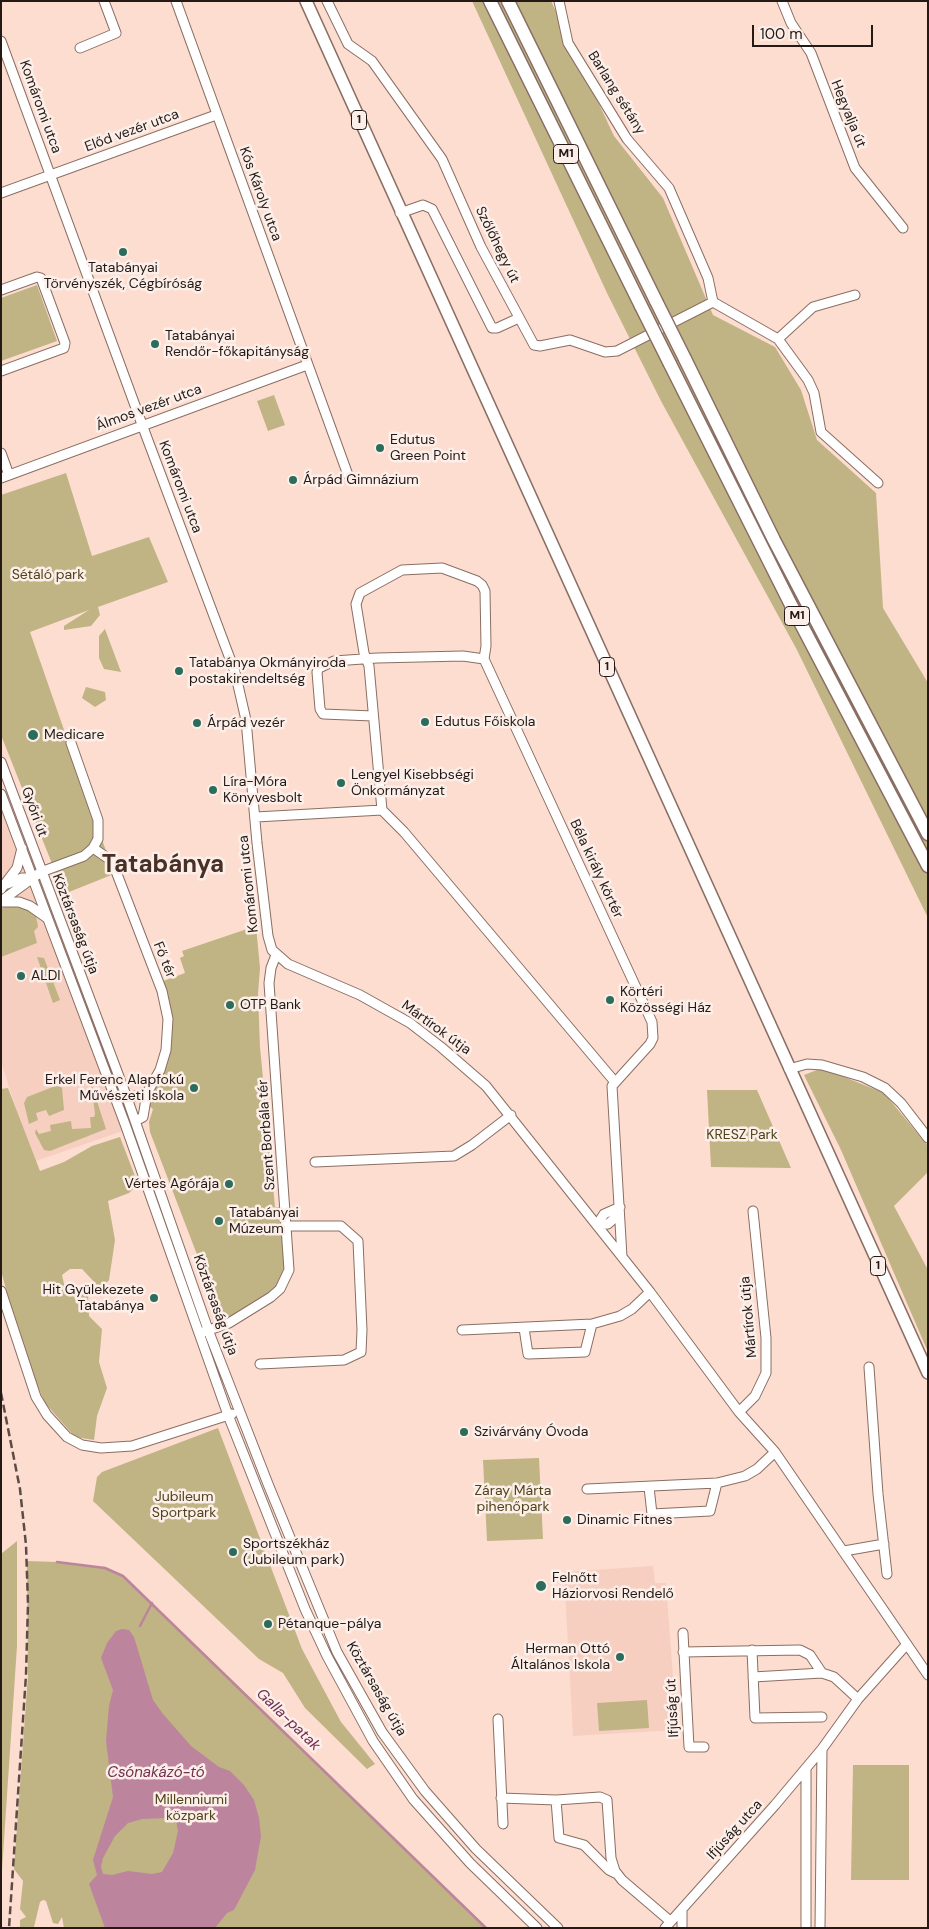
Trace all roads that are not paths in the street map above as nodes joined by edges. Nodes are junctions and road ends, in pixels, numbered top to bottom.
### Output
1 (104, 1) edge
2 (176, 1) edge
3 (306, 1) edge
4 (327, 1) edge
5 (490, 1) edge
6 (508, 1) edge
7 (559, 1) edge
8 (782, 1) edge
9 (1, 41) edge
10 (80, 48) dead end
11 (216, 115) junction
12 (51, 174) junction
13 (1, 193) edge
14 (400, 213) junction
15 (903, 228) dead end
16 (1, 290) edge
17 (855, 296) dead end
18 (713, 302) junction
19 (519, 318) junction
20 (778, 339) junction
21 (307, 365) junction
22 (1, 371) edge
23 (142, 426) junction
24 (1, 453) edge
25 (348, 475) dead end
26 (5, 476) edge
27 (878, 483) dead end
28 (367, 660) junction
29 (484, 660) junction
30 (373, 716) junction
31 (72, 743) dead end
32 (1, 762) edge
33 (1, 794) edge
34 (382, 810) junction
35 (256, 817) junction
36 (928, 834) edge
37 (22, 848) junction
38 (93, 848) junction
39 (928, 866) edge
40 (41, 872) junction
41 (33, 878) junction
42 (4, 887) edge
43 (1, 901) edge
44 (47, 918) junction
45 (276, 955) junction
46 (789, 1069) junction
47 (615, 1082) junction
48 (147, 1093) junction
49 (127, 1098) junction
50 (511, 1115) junction
51 (135, 1121) junction
52 (928, 1138) edge
53 (315, 1162) dead end
54 (620, 1207) junction
55 (753, 1211) dead end
56 (597, 1225) junction
57 (288, 1226) junction
58 (622, 1258) junction
59 (1, 1291) edge
60 (650, 1292) junction
61 (592, 1324) junction
62 (524, 1328) junction
63 (209, 1330) junction
64 (462, 1330) dead end
65 (198, 1334) junction
66 (260, 1364) dead end
67 (869, 1367) dead end
68 (928, 1373) edge
69 (240, 1411) junction
70 (739, 1412) junction
71 (228, 1415) junction
72 (775, 1452) junction
73 (717, 1483) junction
74 (649, 1487) junction
75 (586, 1489) dead end
76 (884, 1544) junction
77 (844, 1551) junction
78 (887, 1574) dead end
79 (683, 1633) dead end
80 (906, 1644) junction
81 (752, 1650) junction
82 (684, 1652) junction
83 (822, 1673) junction
84 (928, 1676) edge
85 (753, 1677) junction
86 (858, 1699) junction
87 (822, 1717) dead end
88 (498, 1719) dead end
89 (704, 1747) dead end
90 (822, 1749) junction
91 (806, 1768) junction
92 (501, 1798) junction
93 (556, 1800) junction
94 (503, 1824) dead end
95 (618, 1874) junction
96 (682, 1909) junction
97 (667, 1925) edge
98 (537, 1928) edge
99 (558, 1928) edge
100 (682, 1928) edge
101 (806, 1928) edge
102 (820, 1928) edge

1 - 10 street
2 - 11 street, Kós Károly utca
3 - 14 main road, 1
4 - 19 street, Szőlőhegy út
5 - 39 highway, M1, bridge
6 - 36 highway, M1, bridge
7 - 18 street, Barlang sétány
8 - 15 street, Hegyalja út
9 - 12 street, Komáromi utca
11 - 12 street, Előd vezér utca
11 - 21 street, Kós Károly utca
12 - 13 street, Előd vezér utca
12 - 23 street, Komáromi utca
14 - 19 street
14 - 46 main road, 1
16 - 22 street
17 - 20 street
18 - 19 street, Szőlőhegy út
18 - 20 street
20 - 27 street
21 - 23 street, Álmos vezér utca
21 - 25 street, Kós Károly utca
23 - 26 street, Álmos vezér utca
23 - 35 street, Komáromi utca
24 - 26 street
28 - 29 street
28 - 29 street, Béla király körtér
28 - 30 street, Béla király körtér
28 - 30 street
29 - 47 street, Béla király körtér
30 - 34 street, Béla király körtér
31 - 38 street
32 - 40 street, Győri út
33 - 37 street, Győri út
34 - 35 street
34 - 47 street
35 - 45 street, Komáromi utca
37 - 41 street, Győri út
37 - 42 street
38 - 40 street
38 - 48 street, Fő tér
40 - 41 street, Köztársaság útja
40 - 49 street, Köztársaság útja
41 - 42 street
41 - 43 street
41 - 44 street, Köztársaság útja
43 - 44 street
44 - 65 street, Köztársaság útja
45 - 50 street, Mártírok útja
45 - 57 street, Szent Borbála tér
46 - 52 street
46 - 68 main road, 1
47 - 54 street
48 - 49 street
48 - 51 street, Fő tér
49 - 51 street, Köztársaság útja
50 - 53 street
50 - 56 street, Mártírok útja
51 - 63 street, Köztársaság útja
54 - 56 street
54 - 58 street
55 - 70 street, Mártírok útja
56 - 58 street, Mártírok útja
57 - 63 street, Szent Borbála tér
57 - 66 street
58 - 60 street, Mártírok útja
59 - 71 street
60 - 61 street
60 - 70 street, Mártírok útja
61 - 62 street
61 - 62 street
62 - 64 street
63 - 65 street, Szent Borbála tér
63 - 69 street, Köztársaság útja
65 - 71 street, Köztársaság útja
67 - 76 street
69 - 71 street
69 - 99 street, Köztársaság útja
70 - 72 street, Mártírok útja
71 - 98 street, Köztársaság útja
72 - 73 street
72 - 77 street, Mártírok útja
73 - 74 street
73 - 74 street
74 - 75 street
76 - 77 street
76 - 78 street
77 - 80 street, Mártírok útja
79 - 82 street, Ifjúság út
80 - 84 street, Mártírok útja
80 - 86 street, Ifjúság utca
81 - 82 street
81 - 83 street
81 - 85 street
82 - 89 street, Ifjúság út
83 - 85 street
83 - 86 street
85 - 87 street
86 - 90 street, Ifjúság utca
88 - 92 street
90 - 91 street, Ifjúság utca
90 - 102 street
91 - 96 street, Ifjúság utca
91 - 101 street
92 - 93 street
92 - 94 street
93 - 95 street
93 - 95 street
95 - 97 street
96 - 97 street, Ifjúság utca
96 - 100 street

